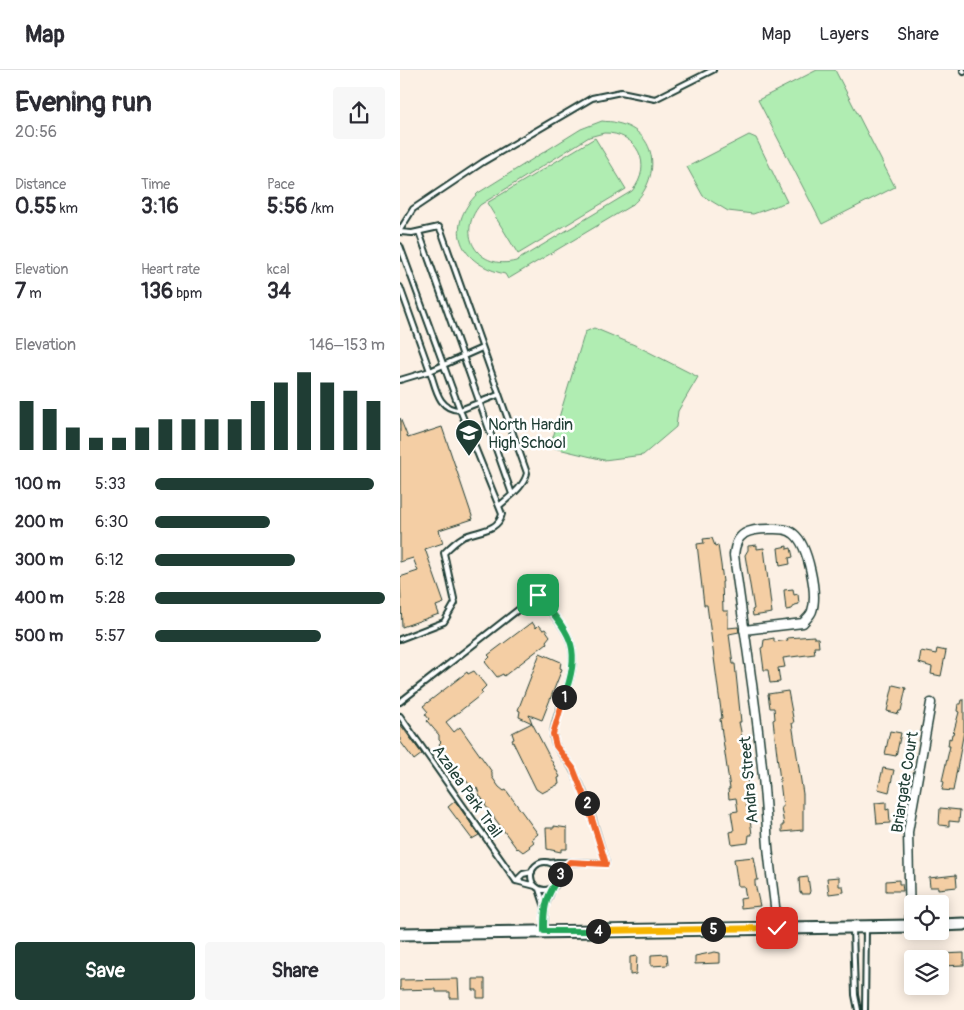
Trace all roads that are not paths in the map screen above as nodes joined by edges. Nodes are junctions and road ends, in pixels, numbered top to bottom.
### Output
1 (713, 70) edge
2 (400, 231) edge
3 (418, 232) junction
4 (400, 246) edge
5 (400, 287) edge
6 (482, 348) junction
7 (462, 357) junction
8 (444, 365) junction
9 (430, 371) junction
10 (400, 380) edge
11 (498, 395) junction
12 (479, 402) junction
13 (460, 410) junction
14 (512, 494) junction
15 (499, 506) junction
16 (744, 630) junction
17 (400, 639) edge
18 (400, 702) edge
19 (931, 703) dead end
20 (400, 716) edge
21 (570, 862) junction
22 (550, 863) junction
23 (532, 872) junction
24 (559, 874) junction
25 (516, 880) junction
26 (537, 888) junction
27 (552, 889) junction
28 (910, 895) edge
29 (545, 907) junction
30 (964, 924) edge
31 (949, 925) edge
32 (866, 926) junction
33 (904, 926) edge
34 (852, 927) junction
35 (777, 928) junction
36 (544, 931) junction
37 (400, 934) edge
38 (858, 1010) edge
39 (865, 1010) edge

1 - 2 lane
2 - 3 lane
3 - 6 lane
3 - 7 lane
4 - 8 lane
5 - 9 lane
6 - 7 lane
6 - 11 lane
7 - 8 lane
7 - 12 lane
8 - 9 lane
8 - 13 lane
9 - 10 lane
9 - 13 lane
11 - 12 lane
11 - 14 lane
12 - 13 lane
12 - 14 lane
13 - 15 lane
14 - 15 lane
15 - 17 lane
16 - 16 street, Andra Street
16 - 35 street, Andra Street
18 - 21 lane
19 - 28 street, Briargate Court
20 - 25 lane, Azalea Park Trail
21 - 22 lane
21 - 24 lane
22 - 23 lane
22 - 24 lane
23 - 25 lane
23 - 26 lane
24 - 27 lane
25 - 26 lane
26 - 27 lane
26 - 29 lane
27 - 29 lane
29 - 36 lane
30 - 31 main road
32 - 33 main road
32 - 34 main road
32 - 39 lane
34 - 35 main road
34 - 38 lane
35 - 36 main road
36 - 37 main road

